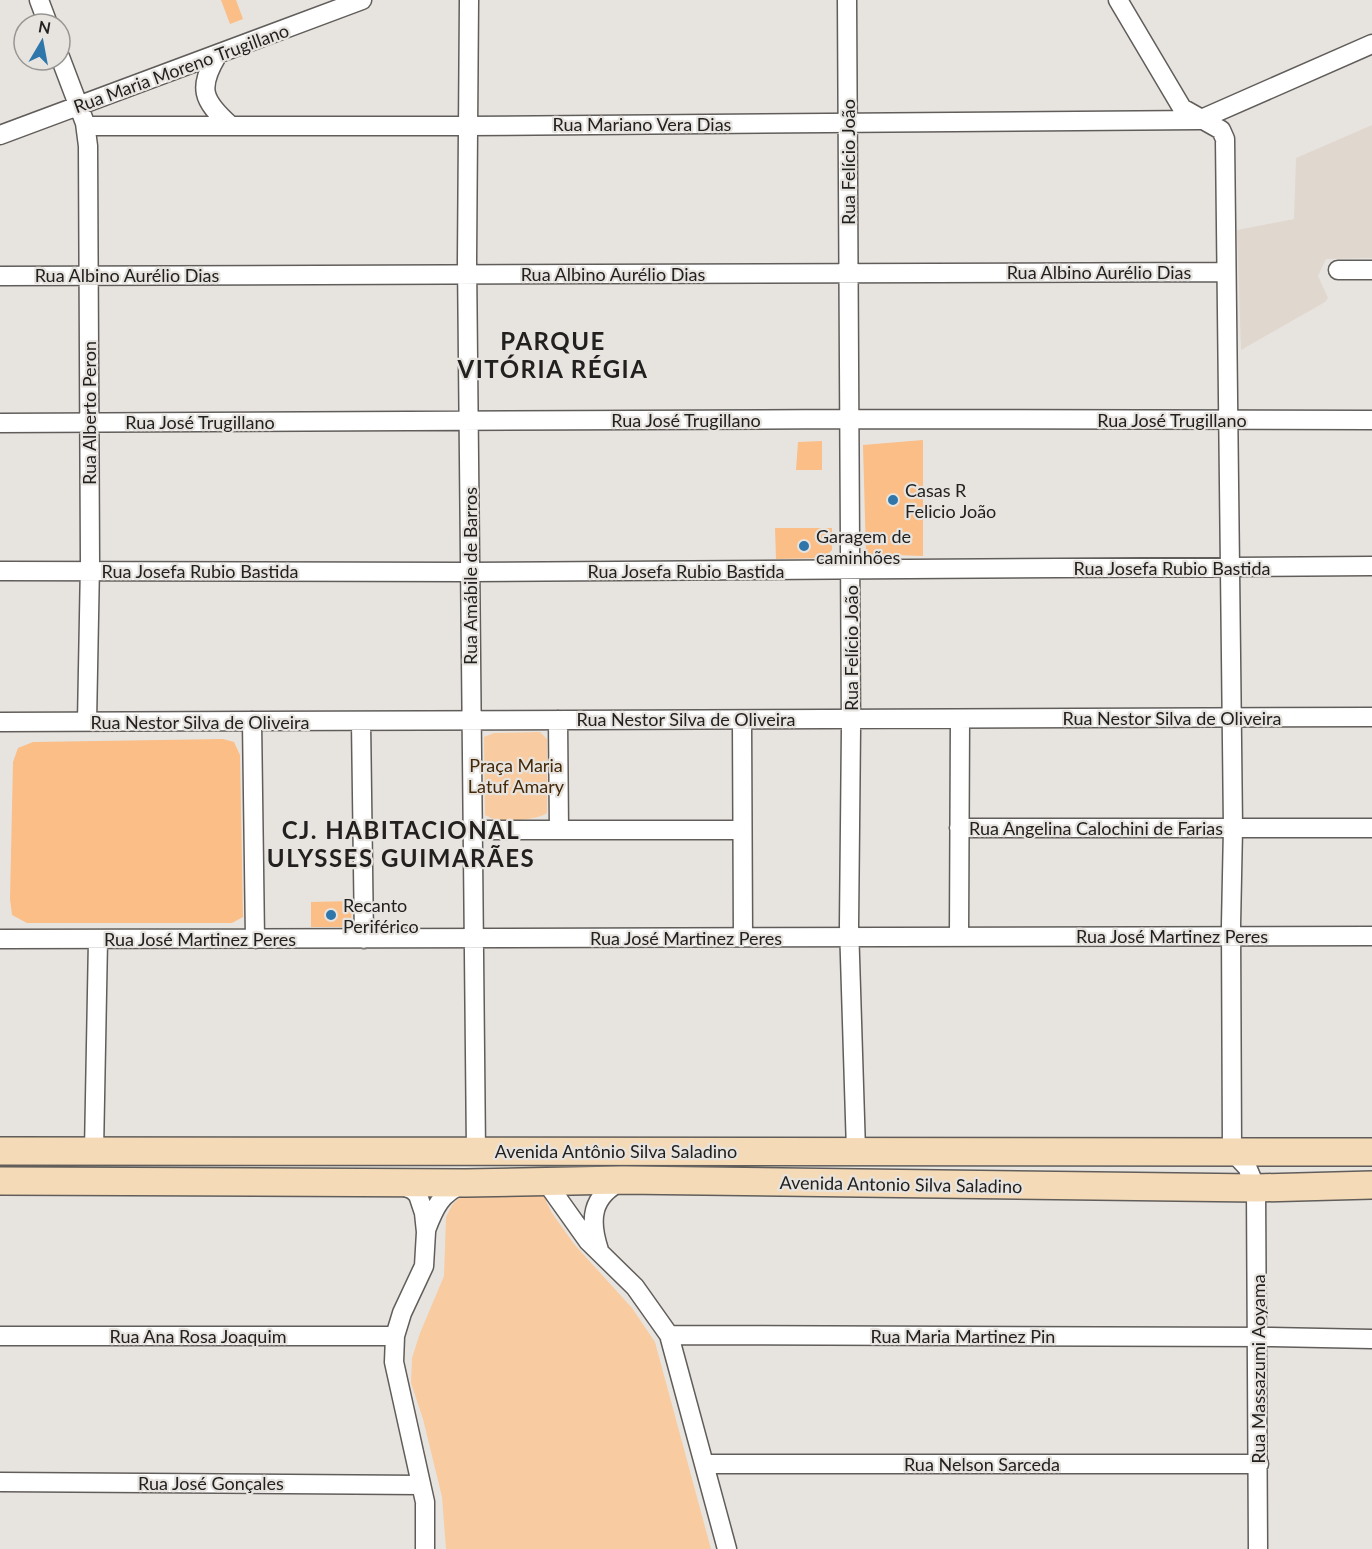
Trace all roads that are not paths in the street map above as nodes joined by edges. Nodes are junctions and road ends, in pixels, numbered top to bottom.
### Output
1 (362, 0) edge
2 (469, 0) edge
3 (847, 0) edge
4 (1118, 0) edge
5 (1372, 44) edge
6 (217, 56) junction
7 (66, 72) edge
8 (78, 106) junction
9 (1199, 120) junction
10 (847, 123) junction
11 (230, 125) junction
12 (86, 126) junction
13 (467, 126) junction
14 (0, 135) edge
15 (1338, 270) dead end
16 (1372, 270) edge
17 (848, 272) junction
18 (1226, 272) junction
19 (467, 275) junction
20 (0, 276) edge
21 (89, 276) junction
22 (848, 419) junction
23 (1229, 420) junction
24 (1372, 420) edge
25 (88, 422) junction
26 (469, 422) junction
27 (0, 423) edge
28 (1372, 566) edge
29 (1228, 567) junction
30 (0, 571) edge
31 (90, 571) junction
32 (850, 571) junction
33 (469, 572) junction
34 (1372, 717) edge
35 (1231, 718) junction
36 (851, 719) junction
37 (960, 719) junction
38 (471, 720) junction
39 (558, 720) junction
40 (742, 720) junction
41 (252, 721) junction
42 (362, 721) junction
43 (0, 722) edge
44 (87, 722) junction
45 (959, 828) junction
46 (1233, 828) junction
47 (1372, 828) edge
48 (472, 830) junction
49 (559, 830) junction
50 (742, 831) junction
51 (1231, 936) junction
52 (1372, 936) edge
53 (743, 937) junction
54 (850, 937) junction
55 (959, 937) junction
56 (472, 938) junction
57 (0, 939) edge
58 (255, 939) junction
59 (364, 939) junction
60 (98, 940) junction
61 (0, 1151) edge
62 (94, 1151) junction
63 (856, 1151) junction
64 (1232, 1151) junction
65 (476, 1152) junction
66 (1372, 1152) edge
67 (623, 1180) junction
68 (0, 1181) edge
69 (696, 1181) junction
70 (546, 1182) junction
71 (395, 1183) junction
72 (466, 1183) junction
73 (1372, 1185) edge
74 (1257, 1188) junction
75 (426, 1232) junction
76 (600, 1252) junction
77 (669, 1335) junction
78 (0, 1336) edge
79 (395, 1336) junction
80 (1257, 1337) junction
81 (1372, 1339) edge
82 (705, 1464) junction
83 (1259, 1464) junction
84 (0, 1482) edge
85 (421, 1485) junction
86 (425, 1549) edge
87 (727, 1549) edge
88 (1258, 1549) edge

1 - 6 street, Rua Maria Moreno Trugillano
2 - 13 street, Rua Amábile de Barros
3 - 10 street, Rua Felício João
4 - 9 street
5 - 9 street
6 - 8 street, Rua Maria Moreno Trugillano
6 - 11 street
7 - 8 street, Rua Alberto Peron
8 - 12 street, Rua Alberto Peron
8 - 14 street, Rua Maria Moreno Trugillano
9 - 10 street, Rua Mariano Vera Dias
9 - 18 street
10 - 13 street, Rua Mariano Vera Dias
10 - 17 street, Rua Felício João
11 - 12 street, Rua Mariano Vera Dias
11 - 13 street, Rua Mariano Vera Dias
12 - 21 street, Rua Alberto Peron
13 - 19 street, Rua Amábile de Barros
15 - 16 street
17 - 18 street, Rua Albino Aurélio Dias
17 - 19 street, Rua Albino Aurélio Dias
17 - 22 street, Rua Felício João
18 - 23 street
19 - 21 street, Rua Albino Aurélio Dias
19 - 26 street, Rua Amábile de Barros
20 - 21 street, Rua Albino Aurélio Dias
21 - 25 street, Rua Alberto Peron
22 - 23 street, Rua José Trugillano
22 - 26 street, Rua José Trugillano
22 - 32 street, Rua Felício João
23 - 24 street, Rua José Trugillano
23 - 29 street
25 - 26 street, Rua José Trugillano
25 - 27 street, Rua José Trugillano
25 - 31 street, Rua Alberto Peron
26 - 33 street, Rua Amábile de Barros
28 - 29 street, Rua Josefa Rubio Bastida
29 - 32 street, Rua Josefa Rubio Bastida
29 - 35 street
30 - 31 street, Rua Josefa Rubio Bastida
31 - 33 street, Rua Josefa Rubio Bastida
31 - 44 street, Rua Alberto Peron
32 - 33 street, Rua Josefa Rubio Bastida
32 - 36 street, Rua Felício João
33 - 38 street, Rua Amábile de Barros
34 - 35 street, Rua Nestor Silva de Oliveira
35 - 37 street, Rua Nestor Silva de Oliveira
35 - 46 street
36 - 37 street, Rua Nestor Silva de Oliveira
36 - 40 street, Rua Nestor Silva de Oliveira
36 - 54 street, Rua Felício João
37 - 45 street
38 - 39 street, Rua Nestor Silva de Oliveira
38 - 42 street, Rua Nestor Silva de Oliveira
38 - 48 street, Rua Amábile de Barros
39 - 40 street, Rua Nestor Silva de Oliveira
39 - 49 street
40 - 50 street
41 - 42 street, Rua Nestor Silva de Oliveira
41 - 44 street, Rua Nestor Silva de Oliveira
41 - 58 street
42 - 59 street
43 - 44 street, Rua Nestor Silva de Oliveira
45 - 46 street, Rua Angelina Calochini de Farias
45 - 55 street
46 - 47 street, Rua Angelina Calochini de Farias
46 - 51 street
48 - 49 street
48 - 56 street, Rua Amábile de Barros
49 - 50 street
50 - 53 street
51 - 52 street, Rua José Martinez Peres
51 - 55 street, Rua José Martinez Peres
51 - 64 street
53 - 54 street, Rua José Martinez Peres
53 - 56 street, Rua José Martinez Peres
54 - 55 street, Rua José Martinez Peres
54 - 63 street, Rua Felício João
56 - 59 street, Rua José Martinez Peres
56 - 65 street, Rua Amábile de Barros
57 - 60 street, Rua José Martinez Peres
58 - 59 street, Rua José Martinez Peres
58 - 60 street, Rua José Martinez Peres
60 - 62 street
61 - 62 main road, Avenida Antônio Silva Saladino
62 - 65 main road, Avenida Antônio Silva Saladino
63 - 64 main road, Avenida Antônio Silva Saladino
63 - 65 main road, Avenida Antônio Silva Saladino
63 - 69 main road
64 - 66 main road
64 - 74 street
67 - 69 main road, Avenida Antonio Silva Saladino
67 - 70 main road, Avenida Antonio Silva Saladino
67 - 76 street
68 - 71 main road, Avenida Antônio Silva Saladino
69 - 74 main road, Avenida Antonio Silva Saladino
70 - 72 main road, Avenida Antônio Silva Saladino
70 - 76 street
71 - 72 main road, Avenida Antônio Silva Saladino
71 - 75 street
72 - 75 street
73 - 74 main road, Avenida Antonio Silva Saladino
74 - 80 street, Rua Massazumi Aoyama
75 - 79 street
76 - 77 street
77 - 80 street, Rua Maria Martinez Pin
77 - 82 street
78 - 79 street, Rua Ana Rosa Joaquim
79 - 85 street
80 - 81 street, Rua Maria Martinez Pin
80 - 83 street, Rua Massazumi Aoyama
82 - 83 street, Rua Nelson Sarceda
82 - 87 street
83 - 88 street, Rua Massazumi Aoyama
84 - 85 street, Rua José Gonçales
85 - 86 street

